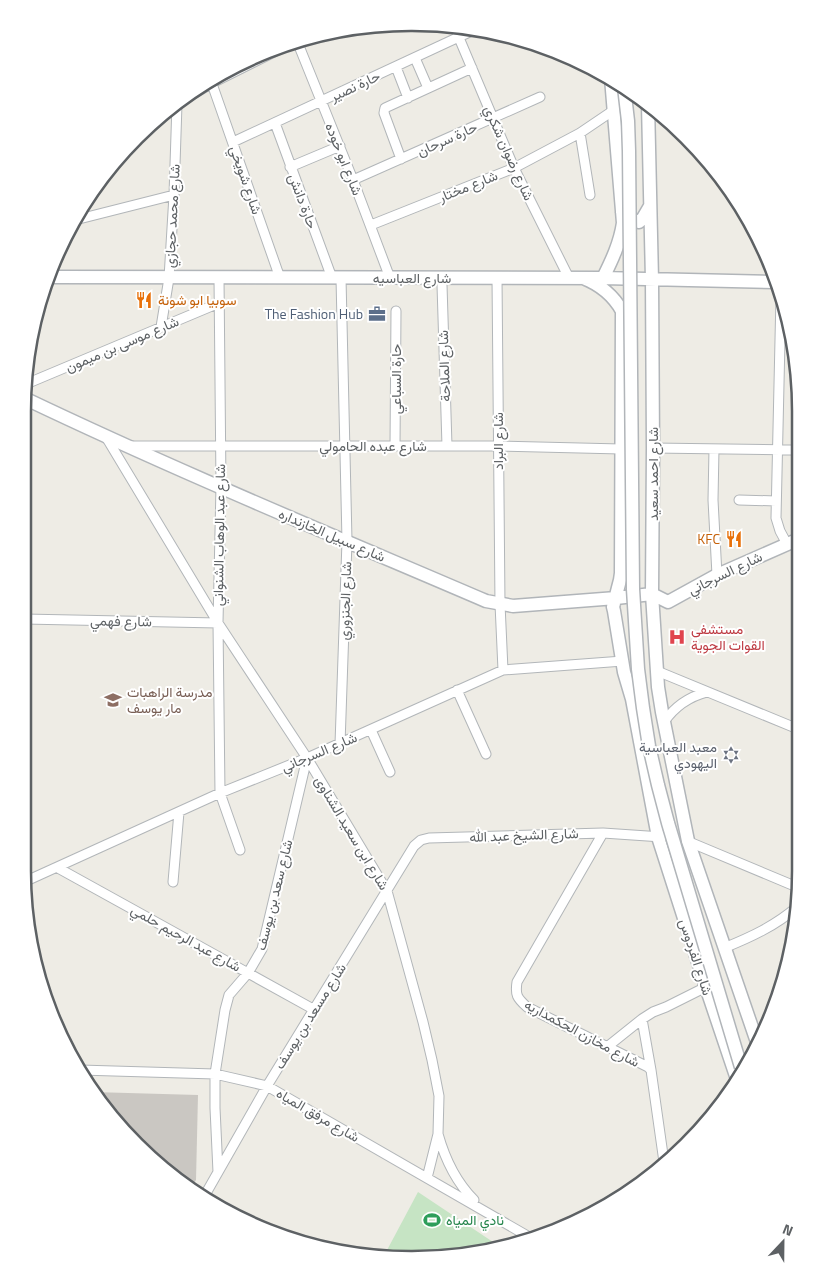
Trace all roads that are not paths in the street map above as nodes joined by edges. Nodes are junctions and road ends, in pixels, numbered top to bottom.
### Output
1 (463, 35) edge
2 (459, 37) junction
3 (300, 48) edge
4 (415, 58) junction
5 (396, 67) junction
6 (472, 68) junction
7 (213, 87) edge
8 (428, 88) junction
9 (612, 88) edge
10 (540, 97) dead end
11 (625, 97) edge
12 (408, 98) junction
13 (321, 102) junction
14 (633, 102) edge
15 (614, 110) junction
16 (177, 113) edge
17 (648, 114) edge
18 (493, 118) junction
19 (274, 123) junction
20 (580, 133) junction
21 (233, 142) junction
22 (340, 146) junction
23 (401, 159) junction
24 (290, 167) junction
25 (514, 168) junction
26 (353, 180) junction
27 (174, 195) junction
28 (590, 195) dead end
29 (650, 204) junction
30 (622, 212) junction
31 (84, 218) edge
32 (371, 225) junction
33 (56, 277) edge
34 (169, 278) junction
35 (219, 278) junction
36 (280, 278) junction
37 (336, 278) junction
38 (390, 278) junction
39 (497, 278) junction
40 (568, 278) junction
41 (583, 278) junction
42 (603, 278) junction
43 (652, 280) junction
44 (769, 282) edge
45 (442, 285) dead end
46 (219, 303) junction
47 (396, 311) dead end
48 (780, 320) edge
49 (161, 327) junction
50 (33, 381) edge
51 (31, 402) edge
52 (106, 437) junction
53 (126, 446) junction
54 (220, 446) junction
55 (345, 446) junction
56 (396, 446) junction
57 (447, 446) junction
58 (498, 446) junction
59 (620, 448) junction
60 (653, 448) junction
61 (714, 449) junction
62 (777, 449) junction
63 (792, 450) edge
64 (221, 486) junction
65 (740, 500) dead end
66 (776, 501) junction
67 (792, 540) edge
68 (347, 541) junction
69 (792, 541) edge
70 (718, 575) junction
71 (652, 594) junction
72 (616, 598) junction
73 (500, 604) junction
74 (31, 619) edge
75 (218, 623) junction
76 (623, 661) junction
77 (503, 670) junction
78 (656, 671) junction
79 (457, 690) junction
80 (707, 692) junction
81 (664, 722) junction
82 (792, 727) edge
83 (371, 730) junction
84 (340, 744) junction
85 (486, 754) dead end
86 (307, 758) junction
87 (390, 772) dead end
88 (220, 793) junction
89 (179, 812) junction
90 (603, 833) junction
91 (658, 837) junction
92 (688, 841) junction
93 (240, 850) dead end
94 (58, 868) junction
95 (31, 879) edge
96 (173, 882) dead end
97 (791, 885) edge
98 (388, 891) junction
99 (789, 913) edge
100 (724, 948) junction
101 (248, 973) junction
102 (706, 987) junction
103 (313, 1009) junction
104 (642, 1020) junction
105 (755, 1035) edge
106 (607, 1047) junction
107 (743, 1058) edge
108 (740, 1063) edge
109 (88, 1070) edge
110 (651, 1070) junction
111 (734, 1072) edge
112 (215, 1074) junction
113 (267, 1086) junction
114 (438, 1134) junction
115 (663, 1155) edge
116 (218, 1172) junction
117 (427, 1178) junction
118 (207, 1191) edge
119 (481, 1208) junction
120 (524, 1234) edge

1 - 2 street, حارة نصير
2 - 4 street, حارة نصير
2 - 6 street, شارع رضوان شكري
3 - 13 street, شارع ابو خوده
4 - 5 street, حارة نصير
4 - 8 street
5 - 12 street
5 - 13 street, حارة نصير
6 - 8 street
6 - 18 street, شارع رضوان شكري
7 - 21 street, شارع شويخي
8 - 12 street
9 - 15 main road
10 - 18 street, حارة سرحان
11 - 108 main road, bridge
12 - 23 street
13 - 19 street, حارة نصير
13 - 22 street, شارع ابو خوده
14 - 107 main road
15 - 20 street, شارع مختار
15 - 30 main road
16 - 27 street, شارع محمد حجازي
17 - 29 main road, شارع احمد سعيد
18 - 23 street, حارة سرحان
18 - 25 street, شارع رضوان شكري
19 - 21 street, حارة نصير
19 - 24 street, حارة دانش
20 - 25 street, شارع مختار
20 - 28 street
21 - 36 street, شارع شويخي
22 - 24 street
22 - 26 street, شارع ابو خوده
23 - 26 street, حارة سرحان
24 - 37 street, حارة دانش
25 - 32 street, شارع مختار
25 - 40 street, شارع رضوان شكري
26 - 32 street, شارع ابو خوده
27 - 31 street
27 - 34 street, شارع محمد حجازي
29 - 30 main road
29 - 43 main road, شارع احمد سعيد
30 - 42 main road
32 - 38 street, شارع ابو خوده
33 - 34 main road, شارع العباسيه
34 - 35 main road, شارع العباسيه
34 - 49 street, شارع محمد حجازي
35 - 36 main road, شارع العباسيه
35 - 46 street, شارع عبد الوهاب الشنواني
36 - 37 main road, شارع العباسيه
37 - 38 main road, شارع العباسيه
37 - 55 street, شارع الجنزوري
38 - 39 main road, شارع العباسيه
39 - 40 main road, شارع العباسيه
39 - 58 street, شارع البراد
40 - 41 main road, شارع العباسيه
41 - 42 main road, شارع العباسيه
41 - 59 main road
42 - 43 main road, شارع العباسيه
43 - 44 main road, شارع العباسيه
43 - 60 main road, شارع احمد سعيد
45 - 57 street, شارع الملاحة
46 - 49 street, شارع موسى بن ميمون
46 - 54 street, شارع عبد الوهاب الشنواني
47 - 56 street, حارة السباعي
48 - 62 street
49 - 50 street, شارع موسى بن ميمون
51 - 52 main road, شارع سبيل الخازنداره
52 - 53 main road, شارع سبيل الخازنداره
52 - 75 street, شارع ابن سعيد الشناوى
53 - 54 street, شارع عبده الحامولي
53 - 64 main road, شارع سبيل الخازنداره
54 - 55 street, شارع عبده الحامولي
54 - 64 street, شارع عبد الوهاب الشنواني
55 - 56 street, شارع عبده الحامولي
55 - 68 street, شارع الجنزوري
56 - 57 street, شارع عبده الحامولي
57 - 58 street, شارع عبده الحامولي
58 - 59 street, شارع عبده الحامولي
58 - 73 street, شارع البراد
59 - 72 main road
60 - 61 street
60 - 71 main road, شارع احمد سعيد
61 - 62 street
61 - 70 street
62 - 63 street
62 - 66 street
64 - 68 main road, شارع سبيل الخازنداره
64 - 75 street, شارع عبد الوهاب الشنواني
65 - 66 street
66 - 67 street
68 - 73 main road, شارع سبيل الخازنداره
68 - 84 street, شارع الجنزوري
69 - 70 main road, شارع السرجاني
70 - 71 main road, شارع السرجاني
71 - 72 main road, شارع سبيل الخازنداره
71 - 78 main road, شارع احمد سعيد
72 - 73 main road, شارع سبيل الخازنداره
72 - 76 main road
73 - 77 street, شارع البراد
74 - 75 street, شارع فهمي
75 - 86 street, شارع ابن سعيد الشناوى
75 - 88 street, شارع عبد الوهاب الشنواني
76 - 77 street, شارع السرجاني
76 - 91 main road
77 - 79 street, شارع السرجاني
78 - 80 street
78 - 81 main road, شارع احمد سعيد
79 - 83 street, شارع السرجاني
79 - 85 street
80 - 81 street
80 - 82 street
81 - 92 main road, شارع احمد سعيد
83 - 84 street, شارع السرجاني
83 - 87 street
84 - 86 street, شارع السرجاني
86 - 88 street, شارع السرجاني
86 - 98 street, شارع ابن سعيد الشناوى
86 - 101 street, شارع سعد بن يوسف
88 - 89 street, شارع السرجاني
88 - 93 street, شارع عبد الوهاب الشنواني
89 - 94 street, شارع السرجاني
89 - 96 street
90 - 91 street, شارع الشيخ عبد الله
90 - 98 street, شارع الشيخ عبد الله
90 - 106 street, شارع مخازن الحكمداريه
91 - 92 street, شارع الشيخ عبد الله
91 - 102 main road, شارع الفردوس
92 - 97 street, شارع الشيخ عبد الله
92 - 100 main road, شارع الفردوس
94 - 95 street, شارع السرجاني
94 - 101 street, شارع عبد الرحيم حلمي
98 - 103 street, شارع مسعد بن يوسف
98 - 114 street, شارع ابن سعيد الشناوى
99 - 100 street
100 - 105 main road, شارع الفردوس
101 - 103 street, شارع عبد الرحيم حلمي
101 - 112 street, شارع سعد بن يوسف
102 - 104 street
102 - 111 main road, شارع الفردوس
103 - 113 street, شارع مسعد بن يوسف
104 - 106 street
104 - 110 street
106 - 110 street, شارع مخازن الحكمداريه
109 - 112 street, شارع مرفق المياه
110 - 115 street, شارع مخازن الحكمداريه
112 - 113 street, شارع مرفق المياه
112 - 116 street, شارع سعد بن يوسف
113 - 116 street, شارع مسعد بن يوسف
113 - 117 street, شارع مرفق المياه
114 - 117 street, شارع ابن سعيد الشناوى
114 - 119 street, شارع ابن سعيد الشناوى
116 - 118 street, شارع مسعد بن يوسف
117 - 119 street, شارع مرفق المياه
119 - 120 street, شارع مرفق المياه

